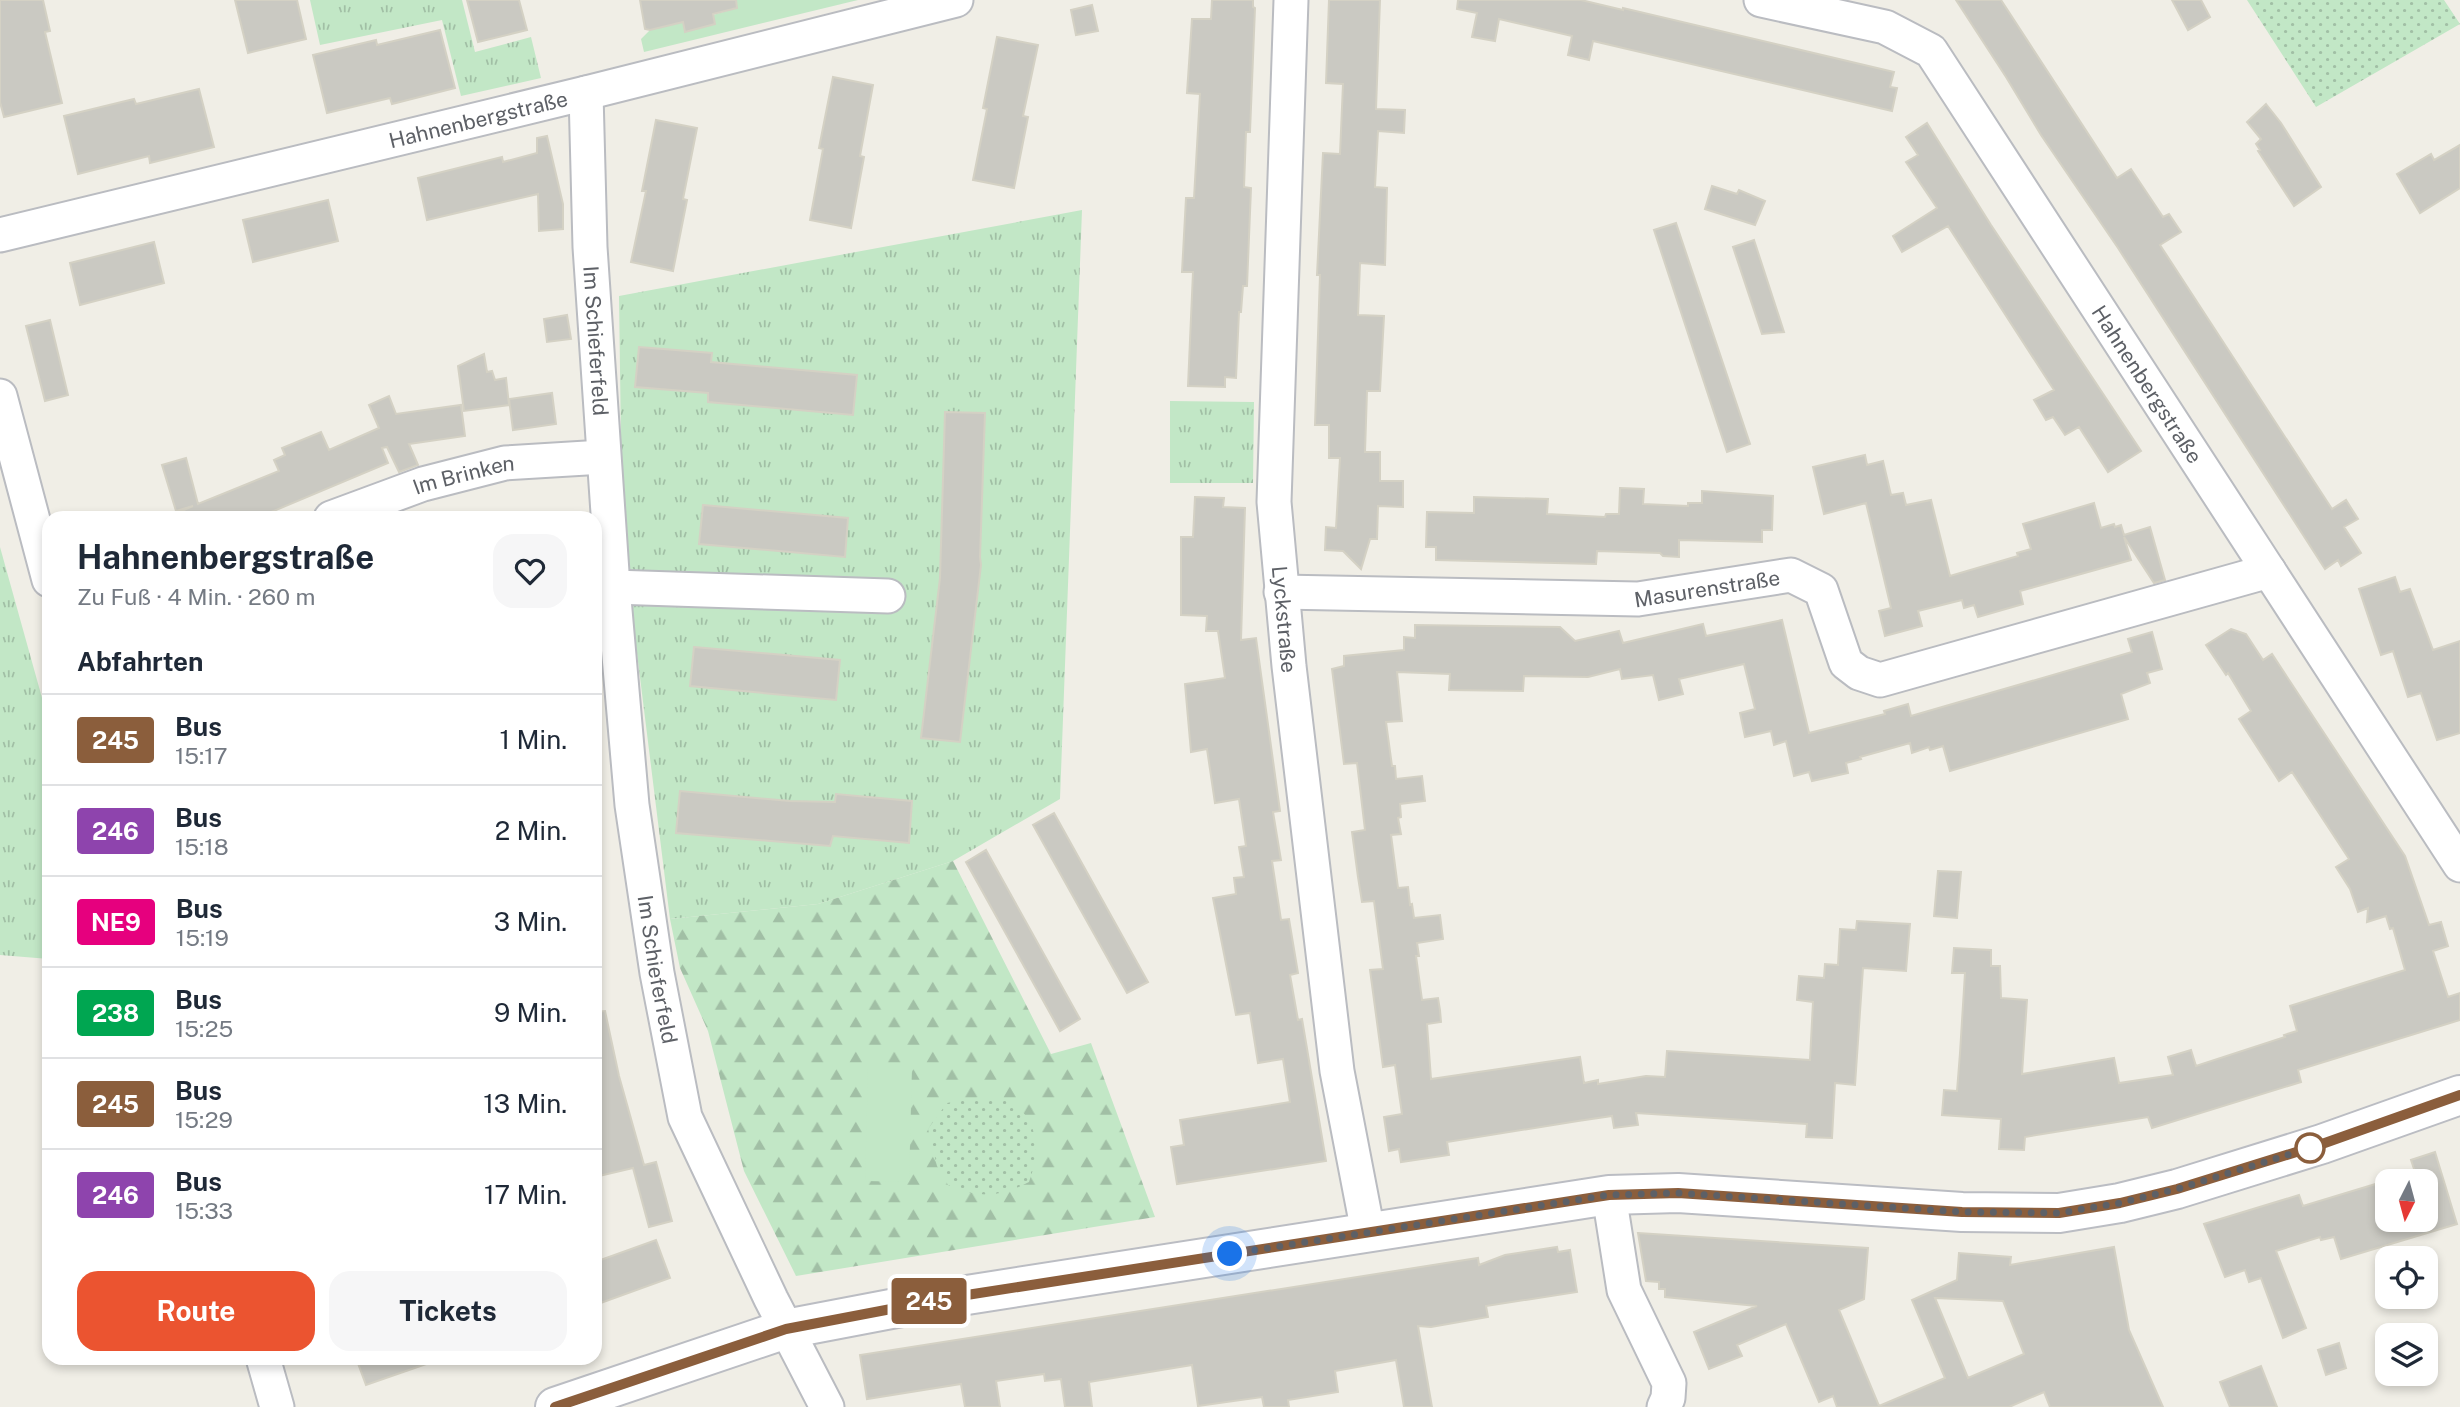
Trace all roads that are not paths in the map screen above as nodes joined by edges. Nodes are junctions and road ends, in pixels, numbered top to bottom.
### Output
1 (956, 0) edge
2 (1291, 0) edge
3 (1762, 0) edge
4 (1887, 13) edge
5 (586, 93) junction
6 (0, 235) edge
7 (0, 396) edge
8 (603, 457) junction
9 (350, 511) edge
10 (42, 554) edge
11 (2269, 571) junction
12 (613, 587) junction
13 (1281, 592) junction
14 (888, 596) dead end
15 (2460, 865) edge
16 (2460, 1095) edge
17 (1609, 1195) junction
18 (1368, 1232) junction
19 (786, 1329) junction
20 (265, 1365) edge
21 (277, 1407) edge
22 (555, 1407) edge
23 (827, 1407) edge
24 (1664, 1407) edge

1 - 5 street, Hahnenbergstraße
2 - 13 street, Lyckstraße
3 - 4 street, Hahnenbergstraße
4 - 11 street, Hahnenbergstraße
5 - 6 street, Hahnenbergstraße
5 - 8 street, Im Schieferfeld
7 - 10 street
8 - 9 street, Im Brinken
8 - 12 street, Im Schieferfeld
11 - 13 street, Masurenstraße
11 - 15 street, Hahnenbergstraße
12 - 14 street
12 - 19 street, Im Schieferfeld
13 - 18 street, Lyckstraße
16 - 17 street
17 - 18 street
17 - 24 street
18 - 19 street
19 - 22 street
19 - 23 street, Im Schieferfeld
20 - 21 street

